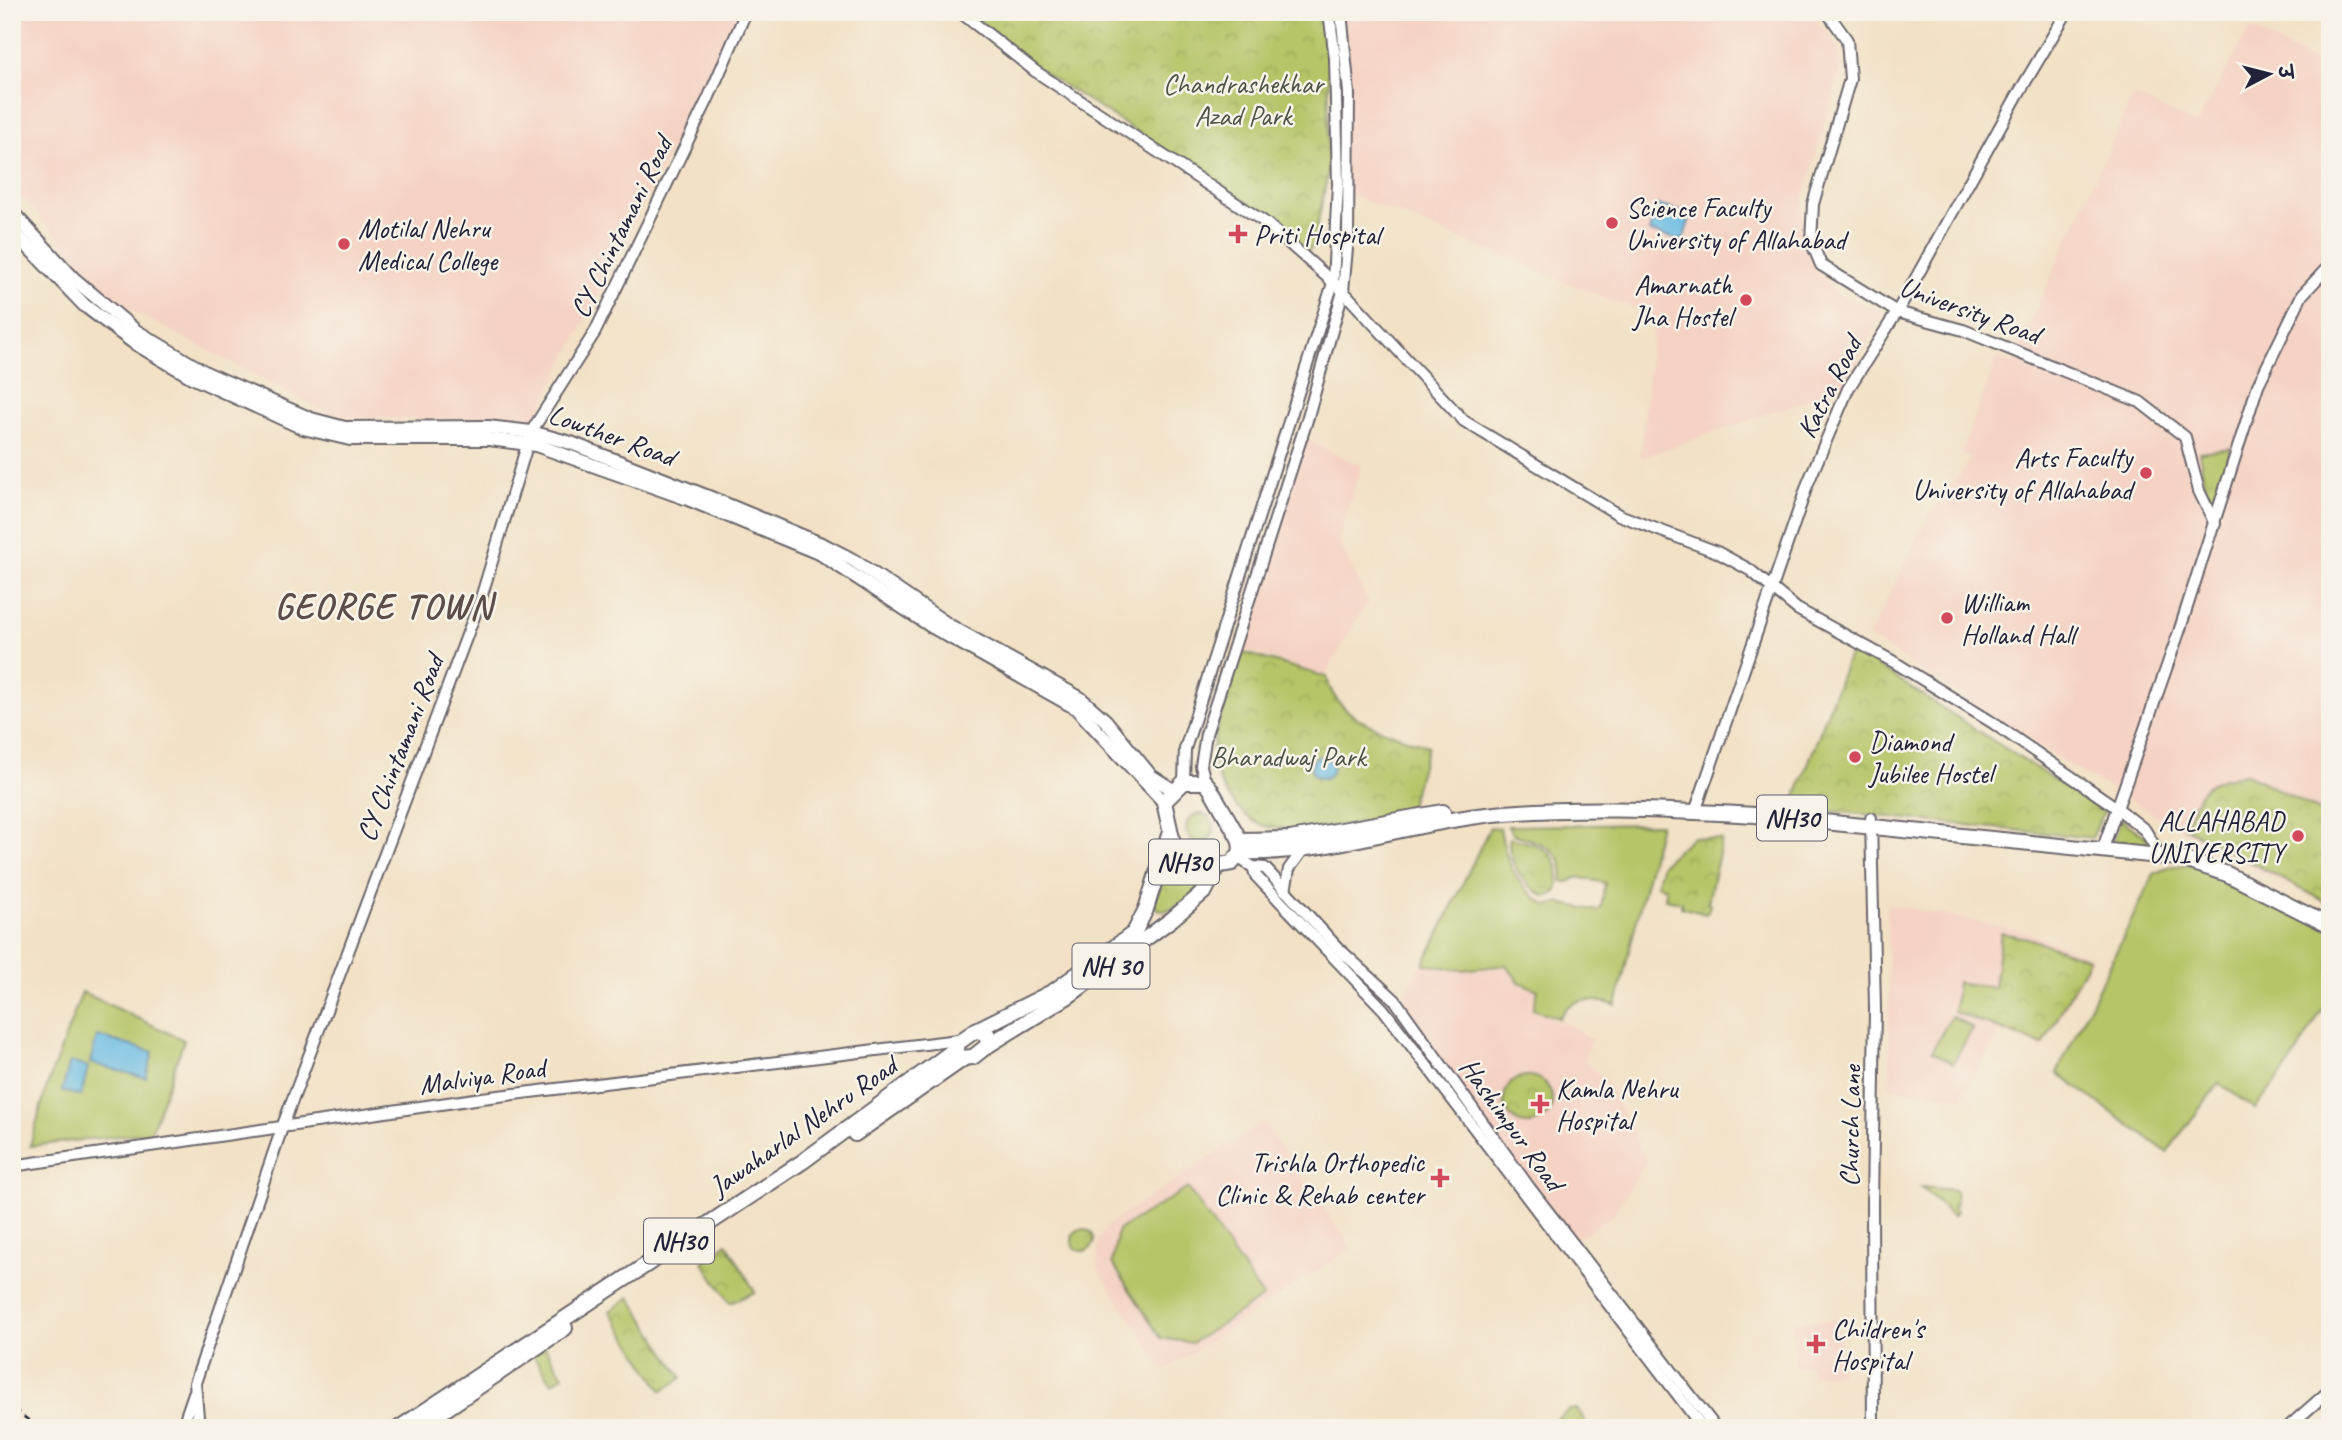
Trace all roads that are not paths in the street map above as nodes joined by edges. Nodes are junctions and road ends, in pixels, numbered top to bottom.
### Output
1 (746, 12) edge
2 (960, 12) edge
3 (1329, 12) edge
4 (1341, 12) edge
5 (1827, 12) edge
6 (2067, 12) edge
7 (12, 212) edge
8 (12, 230) edge
9 (2330, 265) edge
10 (1333, 283) junction
11 (1343, 291) junction
12 (1897, 312) junction
13 (529, 437) junction
14 (2215, 524) junction
15 (1772, 586) junction
16 (1205, 782) junction
17 (1173, 791) junction
18 (2117, 807) junction
19 (1696, 808) junction
20 (1871, 821) junction
21 (1169, 835) junction
22 (1305, 847) junction
23 (2103, 847) junction
24 (2155, 847) junction
25 (1239, 850) junction
26 (1253, 866) junction
27 (1217, 867) junction
28 (1286, 891) junction
29 (2330, 916) edge
30 (2330, 926) edge
31 (976, 1030) junction
32 (988, 1046) junction
33 (959, 1050) junction
34 (283, 1125) junction
35 (12, 1166) edge
36 (1585, 1268) junction
37 (2330, 1390) edge
38 (195, 1391) junction
39 (183, 1428) edge
40 (199, 1428) edge
41 (400, 1428) edge
42 (418, 1428) edge
43 (1703, 1428) edge
44 (1714, 1428) edge
45 (1873, 1428) edge
46 (2287, 1428) edge

1 - 13 street, CY Chintamani Road
2 - 10 street
3 - 10 street
4 - 11 street
5 - 12 street, University Road
6 - 12 street, Katra Road
7 - 13 main road, Lowther Road
8 - 13 main road, Lowther Road
9 - 14 street
10 - 11 street
10 - 17 street
11 - 15 street
11 - 16 street
12 - 14 street, University Road
12 - 15 street, Katra Road
13 - 17 main road, Lowther Road
13 - 34 street, CY Chintamani Road
14 - 18 street
15 - 18 street
15 - 19 street, Katra Road
16 - 17 highway
16 - 25 highway, NH30
17 - 21 highway, NH30
18 - 23 street
18 - 24 street
19 - 20 highway
19 - 22 highway, NH30
19 - 25 highway
20 - 23 highway
20 - 45 street, Church Lane
21 - 27 highway, NH30
21 - 31 highway, Jawaharlal Nehru Road / NH 30
22 - 25 highway, NH30
22 - 28 street
23 - 24 highway
23 - 30 highway
24 - 29 highway
25 - 26 street, Hashimpur Road
25 - 27 highway, NH30
26 - 28 street, Hashimpur Road
26 - 36 street
27 - 32 highway, Jawaharlal Nehru Road / NH 30
28 - 36 street, Hashimpur Road
31 - 32 highway
31 - 33 highway, Jawaharlal Nehru Road / NH 30
32 - 33 highway, Jawaharlal Nehru Road / NH 30
33 - 34 street, Malviya Road
33 - 41 highway, Jawaharlal Nehru Road / NH30
33 - 42 highway, Jawaharlal Nehru Road / NH30
34 - 35 street, Malviya Road
34 - 38 street, CY Chintamani Road
36 - 43 street
36 - 44 street
36 - 44 street, Hashimpur Road
37 - 46 street
38 - 39 street, CY Chintamani Road
38 - 40 street

